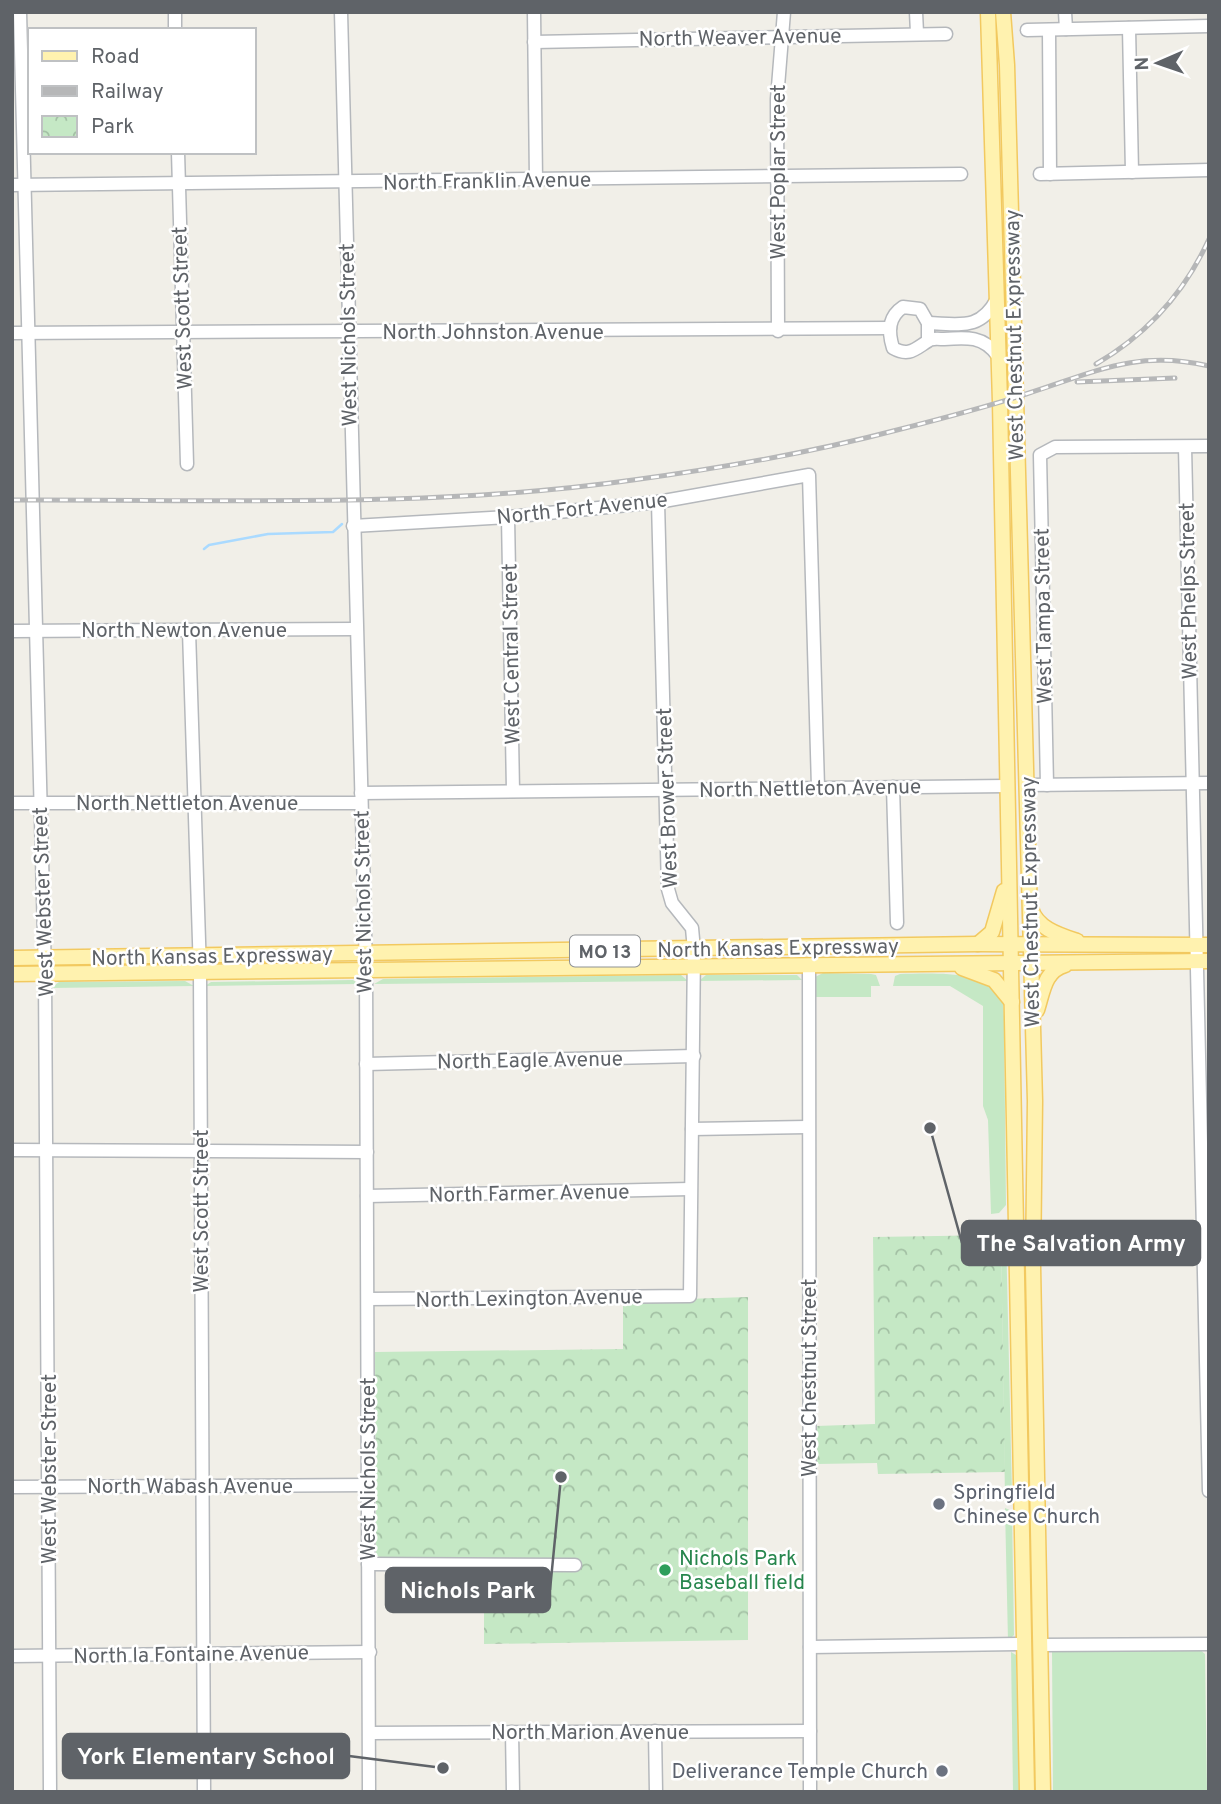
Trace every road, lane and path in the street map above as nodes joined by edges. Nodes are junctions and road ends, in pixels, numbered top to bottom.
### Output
1 (20, 12) edge
2 (341, 12) edge
3 (534, 12) edge
4 (784, 12) edge
5 (916, 12) edge
6 (988, 12) edge
7 (1003, 12) edge
8 (1065, 12) edge
9 (1209, 26) edge
10 (1129, 28) junction
11 (1066, 29) junction
12 (1027, 30) dead end
13 (1049, 30) junction
14 (917, 33) junction
15 (946, 34) dead end
16 (782, 37) junction
17 (534, 42) junction
18 (178, 154) edge
19 (1209, 170) edge
20 (1132, 172) junction
21 (961, 174) dead end
22 (776, 177) junction
23 (537, 181) junction
24 (345, 182) junction
25 (178, 184) junction
26 (19, 185) edge
27 (997, 298) junction
28 (928, 323) junction
29 (890, 328) junction
30 (778, 331) junction
31 (12, 333) edge
32 (28, 333) junction
33 (348, 333) junction
34 (182, 334) junction
35 (928, 340) junction
36 (998, 356) junction
37 (1209, 446) edge
38 (1185, 447) junction
39 (187, 464) dead end
40 (658, 502) junction
41 (508, 516) junction
42 (353, 526) junction
43 (356, 629) junction
44 (12, 631) edge
45 (35, 631) junction
46 (189, 631) junction
47 (1192, 783) junction
48 (1209, 783) edge
49 (1027, 785) junction
50 (1047, 785) junction
51 (1007, 786) junction
52 (893, 787) junction
53 (818, 788) junction
54 (666, 789) junction
55 (513, 791) junction
56 (361, 798) junction
57 (194, 801) junction
58 (12, 803) edge
59 (40, 803) junction
60 (1009, 873) junction
61 (1030, 898) junction
62 (897, 923) dead end
63 (978, 944) junction
64 (1011, 944) junction
65 (1030, 944) junction
66 (1099, 945) junction
67 (1203, 945) edge
68 (694, 950) junction
69 (365, 954) junction
70 (200, 956) junction
71 (12, 958) edge
72 (45, 958) junction
73 (1203, 962) edge
74 (947, 964) junction
75 (1011, 964) junction
76 (1031, 964) junction
77 (694, 965) junction
78 (808, 965) junction
79 (1065, 965) junction
80 (366, 970) junction
81 (200, 972) junction
82 (12, 974) edge
83 (45, 974) junction
84 (1012, 1003) junction
85 (1032, 1021) junction
86 (694, 1056) junction
87 (366, 1064) junction
88 (807, 1127) junction
89 (692, 1129) junction
90 (12, 1150) edge
91 (46, 1151) junction
92 (201, 1152) junction
93 (367, 1152) junction
94 (690, 1189) junction
95 (367, 1196) junction
96 (690, 1296) joint
97 (368, 1299) junction
98 (202, 1485) junction
99 (368, 1485) junction
100 (49, 1486) junction
101 (12, 1487) edge
102 (1209, 1491) edge
103 (368, 1564) junction
104 (575, 1565) dead end
105 (1024, 1644) junction
106 (1209, 1644) edge
107 (1040, 1645) junction
108 (810, 1647) junction
109 (370, 1652) junction
110 (204, 1654) junction
111 (50, 1655) junction
112 (12, 1656) edge
113 (655, 1731) junction
114 (810, 1731) junction
115 (512, 1732) junction
116 (369, 1734) junction
117 (50, 1792) edge
118 (204, 1792) edge
119 (369, 1792) edge
120 (513, 1792) edge
121 (656, 1792) edge
122 (810, 1792) edge
123 (1027, 1792) edge
124 (1043, 1792) edge

1 - 26 street, West Webster Street
2 - 24 street, West Nichols Street
3 - 17 street
4 - 16 street, West Poplar Street
5 - 14 street
6 - 27 main road, West Chestnut Expressway
7 - 49 main road, West Chestnut Expressway
8 - 11 street
9 - 10 street
10 - 11 street
10 - 20 street
11 - 13 street
12 - 13 street
13 - 20 street
14 - 15 street, North Weaver Avenue
14 - 16 street, North Weaver Avenue
16 - 17 street, North Weaver Avenue
16 - 22 street, West Poplar Street
17 - 23 street
18 - 25 street, West Scott Street
19 - 20 street
21 - 22 street, North Franklin Avenue
22 - 23 street, North Franklin Avenue
22 - 30 street, West Poplar Street
23 - 24 street, North Franklin Avenue
24 - 25 street, North Franklin Avenue
24 - 33 street, West Nichols Street
25 - 26 street, North Franklin Avenue
25 - 34 street, West Scott Street
26 - 32 street, West Webster Street
27 - 28 street
27 - 36 main road, West Chestnut Expressway
28 - 29 street
28 - 35 street
29 - 30 street, North Johnston Avenue
29 - 35 street
30 - 33 street, North Johnston Avenue
31 - 32 street, North Johnston Avenue
32 - 34 street, North Johnston Avenue
32 - 45 street, West Webster Street
33 - 34 street, North Johnston Avenue
33 - 42 street, West Nichols Street
34 - 39 street, West Scott Street
35 - 36 street
36 - 51 main road, West Chestnut Expressway
37 - 38 street
38 - 47 street, West Phelps Street
38 - 50 street, West Tampa Street
40 - 41 street, North Fort Avenue
40 - 53 street, North Fort Avenue
40 - 54 street, West Brower Street
41 - 42 street, North Fort Avenue
41 - 55 street, West Central Street
42 - 43 street, West Nichols Street
43 - 46 street, North Newton Avenue
43 - 56 street, West Nichols Street
44 - 45 street, North Newton Avenue
45 - 46 street, North Newton Avenue
45 - 59 street, West Webster Street
46 - 57 street, West Scott Street
47 - 48 street
47 - 50 street
47 - 67 street, West Phelps Street
49 - 50 street
49 - 61 main road, West Chestnut Expressway
51 - 52 street, North Nettleton Avenue
51 - 60 main road, West Chestnut Expressway
52 - 53 street, North Nettleton Avenue
52 - 62 street
53 - 54 street, North Nettleton Avenue
54 - 55 street, North Nettleton Avenue
54 - 68 street, West Brower Street
55 - 56 street, North Nettleton Avenue
56 - 57 street, North Nettleton Avenue
56 - 69 street, West Nichols Street
57 - 59 street, North Nettleton Avenue
57 - 70 street, West Scott Street
58 - 59 street, North Nettleton Avenue
59 - 72 street, West Webster Street
60 - 63 main road
60 - 64 main road, West Chestnut Expressway
61 - 65 main road, West Chestnut Expressway
61 - 66 main road
63 - 64 main road, North Kansas Expressway / MO 13
63 - 68 main road, North Kansas Expressway / MO 13
64 - 65 main road, North Kansas Expressway / MO 13
64 - 75 main road, West Chestnut Expressway
65 - 66 main road, North Kansas Expressway / MO 13
65 - 76 main road, West Chestnut Expressway
66 - 67 main road, North Kansas Expressway / MO 13
67 - 73 street, West Phelps Street
68 - 69 main road, North Kansas Expressway / MO 13
68 - 77 street, West Brower Street
69 - 70 main road, North Kansas Expressway / MO 13
69 - 80 street, West Nichols Street
70 - 72 main road, North Kansas Expressway / MO 13
70 - 81 street, West Scott Street
71 - 72 main road, North Kansas Expressway / MO 13
72 - 83 street, West Webster Street
73 - 79 main road, North Kansas Expressway / MO 13
73 - 102 street, West Phelps Street
74 - 75 main road, North Kansas Expressway / MO 13
74 - 78 main road, North Kansas Expressway / MO 13
74 - 84 main road
75 - 76 main road, North Kansas Expressway / MO 13
75 - 84 main road, West Chestnut Expressway
76 - 79 main road, North Kansas Expressway / MO 13
76 - 85 main road, West Chestnut Expressway
77 - 78 main road, North Kansas Expressway / MO 13
77 - 80 main road, North Kansas Expressway / MO 13
77 - 86 street, West Brower Street
78 - 88 street, West Chestnut Street
79 - 85 main road
80 - 81 main road, North Kansas Expressway / MO 13
80 - 87 street, West Nichols Street
81 - 83 main road, North Kansas Expressway / MO 13
81 - 92 street, West Scott Street
82 - 83 main road, North Kansas Expressway / MO 13
83 - 91 street, West Webster Street
84 - 105 main road, West Chestnut Expressway
85 - 107 main road, West Chestnut Expressway
86 - 87 street, North Eagle Avenue
86 - 89 street, West Brower Street
87 - 93 street, West Nichols Street
88 - 89 street
88 - 108 street, West Chestnut Street
89 - 94 street, West Brower Street
90 - 91 street
91 - 92 street
91 - 100 street, West Webster Street
92 - 93 street
92 - 98 street, West Scott Street
93 - 95 street, West Nichols Street
94 - 95 street, North Farmer Avenue
94 - 96 street, West Brower Street
95 - 97 street, West Nichols Street
96 - 97 street, North Lexington Avenue
97 - 99 street, West Nichols Street
98 - 99 street, North Wabash Avenue
98 - 100 street, North Wabash Avenue
98 - 110 street, West Scott Street
99 - 103 street, West Nichols Street
100 - 101 street, North Wabash Avenue
100 - 111 street, West Webster Street
103 - 104 street
103 - 109 street, West Nichols Street
105 - 108 street
105 - 123 main road, West Chestnut Expressway
106 - 107 street
107 - 124 main road, West Chestnut Expressway
108 - 114 street, West Chestnut Street
109 - 110 street, North la Fontaine Avenue
109 - 116 street, West Nichols Street
110 - 111 street, North la Fontaine Avenue
110 - 118 street, West Scott Street
111 - 112 street, North la Fontaine Avenue
111 - 117 street, West Webster Street
113 - 114 street, North Marion Avenue
113 - 115 street, North Marion Avenue
113 - 121 street
114 - 122 street, West Chestnut Street
115 - 116 street, North Marion Avenue
115 - 120 street
116 - 119 street, West Nichols Street

